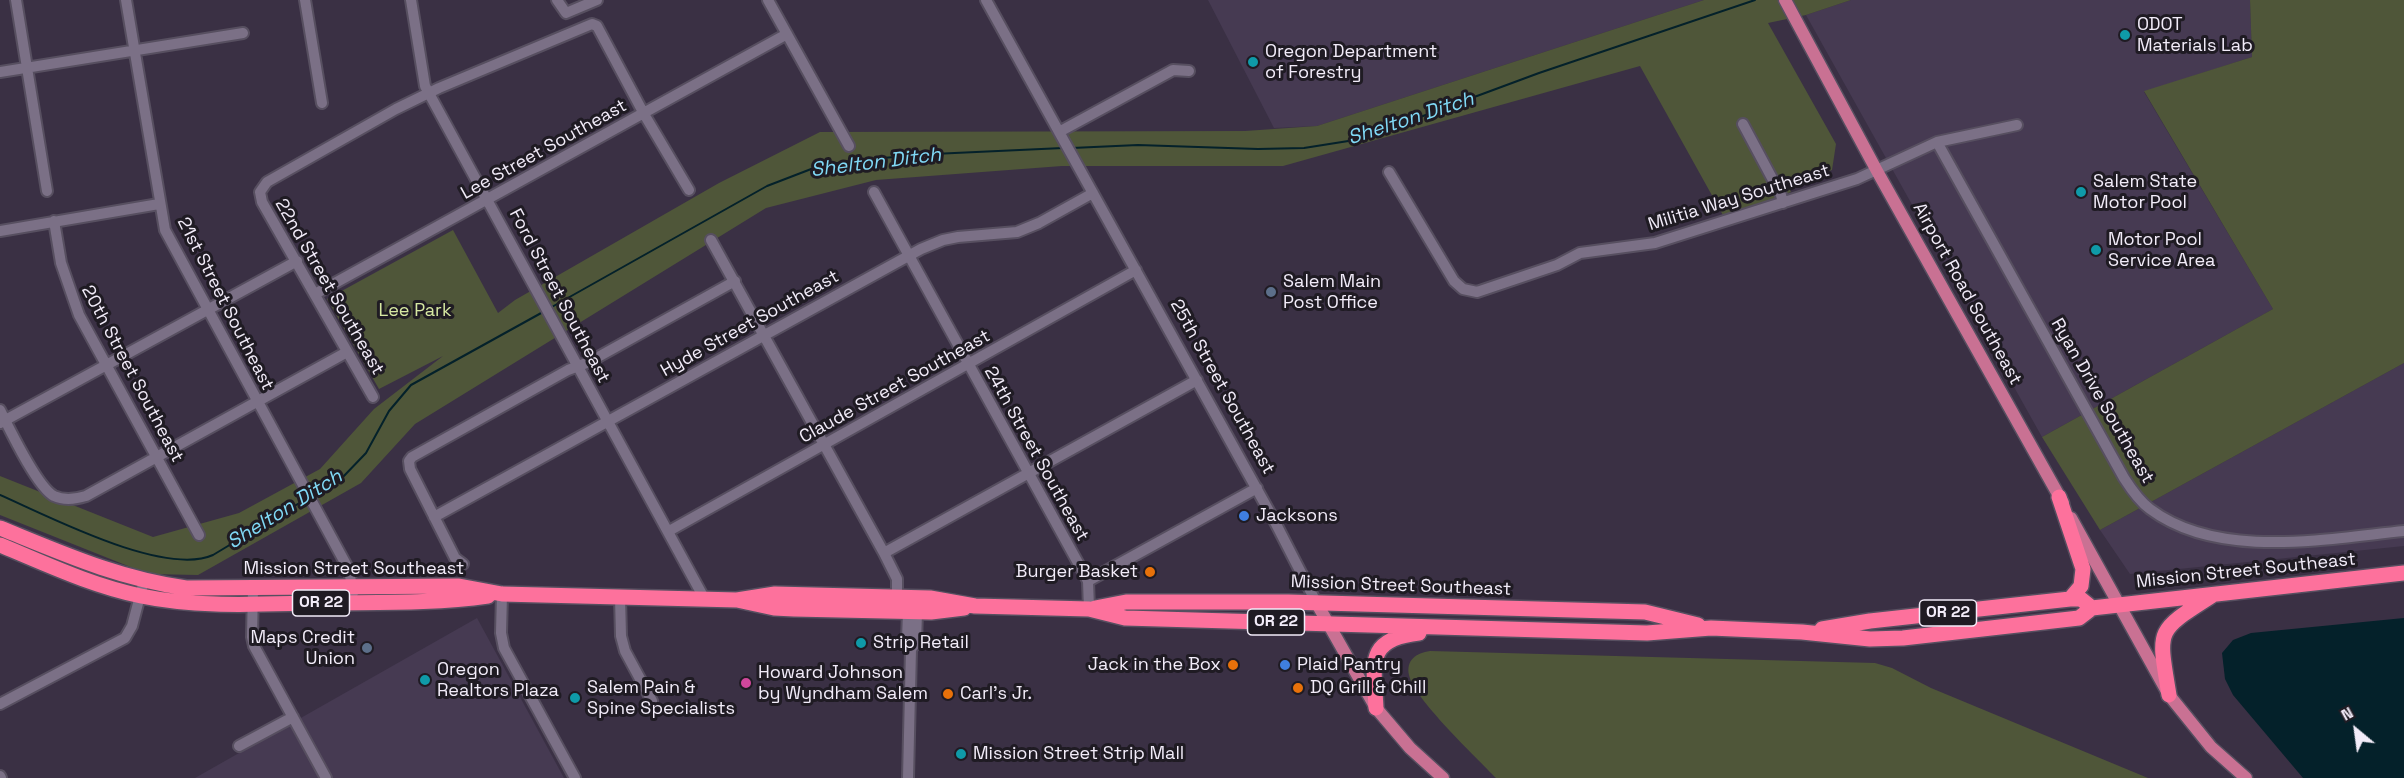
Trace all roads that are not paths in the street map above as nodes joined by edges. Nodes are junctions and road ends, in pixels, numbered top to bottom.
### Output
1 (16, 0) edge
2 (126, 0) edge
3 (305, 0) edge
4 (411, 0) edge
5 (557, 0) edge
6 (597, 0) edge
7 (782, 0) edge
8 (986, 0) edge
9 (770, 3) edge
10 (1787, 4) edge
11 (243, 33) dead end
12 (787, 34) junction
13 (135, 51) junction
14 (27, 67) junction
15 (1189, 71) dead end
16 (0, 72) edge
17 (430, 93) junction
18 (322, 103) dead end
19 (644, 114) junction
20 (1743, 124) dead end
21 (2017, 125) dead end
22 (1059, 132) junction
23 (1936, 142) junction
24 (849, 146) dead end
25 (1877, 171) junction
26 (1389, 172) dead end
27 (689, 190) dead end
28 (47, 191) dead end
29 (874, 192) dead end
30 (1093, 193) junction
31 (488, 199) junction
32 (1783, 203) junction
33 (159, 204) junction
34 (54, 221) junction
35 (0, 231) edge
36 (711, 240) dead end
37 (908, 256) junction
38 (297, 261) junction
39 (1136, 270) junction
40 (735, 281) junction
41 (315, 294) junction
42 (207, 310) junction
43 (764, 335) junction
44 (346, 351) junction
45 (106, 364) junction
46 (968, 365) junction
47 (578, 366) junction
48 (1197, 380) junction
49 (373, 397) dead end
50 (257, 400) junction
51 (2, 418) edge
52 (608, 422) junction
53 (825, 445) junction
54 (156, 455) junction
55 (1028, 474) junction
56 (1257, 488) junction
57 (2059, 497) junction
58 (434, 518) junction
59 (0, 528) edge
60 (669, 531) junction
61 (2404, 531) edge
62 (199, 535) dead end
63 (0, 545) edge
64 (884, 553) junction
65 (463, 564) dead end
66 (2404, 573) edge
67 (1088, 581) junction
68 (353, 587) junction
69 (142, 589) junction
70 (2216, 593) junction
71 (502, 594) junction
72 (897, 596) junction
73 (253, 597) junction
74 (620, 597) junction
75 (704, 598) junction
76 (2070, 599) junction
77 (737, 600) junction
78 (1316, 602) junction
79 (354, 603) junction
80 (2119, 605) junction
81 (975, 606) junction
82 (2092, 608) junction
83 (1089, 609) junction
84 (856, 610) junction
85 (912, 612) junction
86 (1328, 623) junction
87 (1464, 628) junction
88 (1711, 628) junction
89 (1802, 632) junction
90 (2169, 695) junction
91 (652, 701) dead end
92 (0, 704) edge
93 (1376, 708) junction
94 (293, 717) junction
95 (239, 746) dead end
96 (326, 778) edge
97 (575, 778) edge
98 (908, 778) edge
99 (1443, 778) edge
100 (2246, 778) edge

1 - 14 street
2 - 13 street, 21st Street Southeast
3 - 18 street
4 - 17 street, Ford Street Southeast
5 - 6 street
7 - 9 street
8 - 22 street, 25th Street Southeast
9 - 12 street
10 - 25 main road, Airport Road Southeast
11 - 13 street
12 - 19 street, Lee Street Southeast
12 - 24 street
13 - 14 street
13 - 33 street, 21st Street Southeast
14 - 16 street
14 - 28 street
15 - 22 street
17 - 19 street
17 - 31 street, Ford Street Southeast
17 - 38 street, 22nd Street Southeast
19 - 27 street
19 - 31 street, Lee Street Southeast
20 - 32 street
21 - 23 street, Militia Way Southeast
22 - 30 street, 25th Street Southeast
23 - 25 street, Militia Way Southeast
23 - 61 street, Ryan Drive Southeast
25 - 32 street, Militia Way Southeast
25 - 57 main road, Airport Road Southeast
26 - 32 street, Militia Way Southeast
29 - 37 street, 24th Street Southeast
30 - 37 street, Hyde Street Southeast
30 - 39 street, 25th Street Southeast
31 - 41 street, Lee Street Southeast
31 - 47 street, Ford Street Southeast
33 - 34 street
33 - 42 street, 21st Street Southeast
34 - 35 street
34 - 45 street, 20th Street Southeast
36 - 40 street
37 - 43 street, Hyde Street Southeast
37 - 46 street, 24th Street Southeast
38 - 41 street, 22nd Street Southeast
38 - 42 street
39 - 46 street, Claude Street Southeast
39 - 48 street, 25th Street Southeast
40 - 43 street
40 - 47 street
41 - 44 street, 22nd Street Southeast
42 - 45 street
42 - 50 street, 21st Street Southeast
43 - 52 street, Hyde Street Southeast
43 - 53 street
44 - 49 street, 22nd Street Southeast
44 - 50 street
45 - 51 street
45 - 54 street, 20th Street Southeast
46 - 53 street, Claude Street Southeast
46 - 55 street, 24th Street Southeast
47 - 52 street, Ford Street Southeast
47 - 58 street
48 - 55 street
48 - 56 street, 25th Street Southeast
50 - 54 street
50 - 68 street, 21st Street Southeast
51 - 54 street
52 - 58 street, Hyde Street Southeast
52 - 60 street, Ford Street Southeast
53 - 60 street, Claude Street Southeast
53 - 64 street
54 - 62 street, 20th Street Southeast
55 - 64 street
55 - 67 street, 24th Street Southeast
56 - 67 street
56 - 78 street, 25th Street Southeast
57 - 76 highway
57 - 80 main road, Airport Road Southeast
58 - 65 street
59 - 69 highway, Mission Street Southeast / OR 22
60 - 75 street, Ford Street Southeast
63 - 69 highway, Mission Street Southeast / OR 22
64 - 72 street
66 - 70 highway, Mission Street Southeast / OR 22
67 - 83 street, 24th Street Southeast
68 - 71 highway, Mission Street Southeast / OR 22
68 - 73 highway, Mission Street Southeast / OR 22
68 - 79 street, 21st Street Southeast
69 - 73 highway, Mission Street Southeast / OR 22
69 - 92 street
70 - 80 highway, Mission Street Southeast / OR 22
70 - 90 highway, OR 22
71 - 74 highway, Mission Street Southeast / OR 22
71 - 79 highway, Mission Street Southeast / OR 22
71 - 97 street
72 - 77 highway, Mission Street Southeast / OR 22
72 - 81 highway, Mission Street Southeast / OR 22
72 - 84 highway
73 - 79 highway, Mission Street Southeast / OR 22
73 - 94 street
74 - 75 highway, Mission Street Southeast / OR 22
74 - 91 street
75 - 77 highway, Mission Street Southeast / OR 22
76 - 82 highway, Mission Street Southeast / OR 22
76 - 89 highway, Mission Street Southeast / OR 22
77 - 84 highway, Mission Street Southeast / OR 22
78 - 83 highway, Mission Street Southeast / OR 22
78 - 86 main road, 25th Street Southeast
78 - 88 highway, Mission Street Southeast / OR 22
80 - 82 highway, Mission Street Southeast / OR 22
80 - 90 main road, Airport Road Southeast
81 - 83 highway, Mission Street Southeast / OR 22
81 - 85 highway, Mission Street Southeast / OR 22
82 - 89 highway, Mission Street Southeast / OR 22
83 - 86 highway, Mission Street Southeast / OR 22
84 - 85 highway, Mission Street Southeast / OR 22
85 - 98 street
86 - 87 highway, Mission Street Southeast / OR 22
86 - 93 main road, 25th Street Southeast
87 - 88 highway, Mission Street Southeast / OR 22
87 - 93 highway
88 - 89 highway, Mission Street Southeast / OR 22
90 - 100 main road, Airport Road Southeast
93 - 99 main road, 25th Street Southeast
94 - 95 street
94 - 96 street

